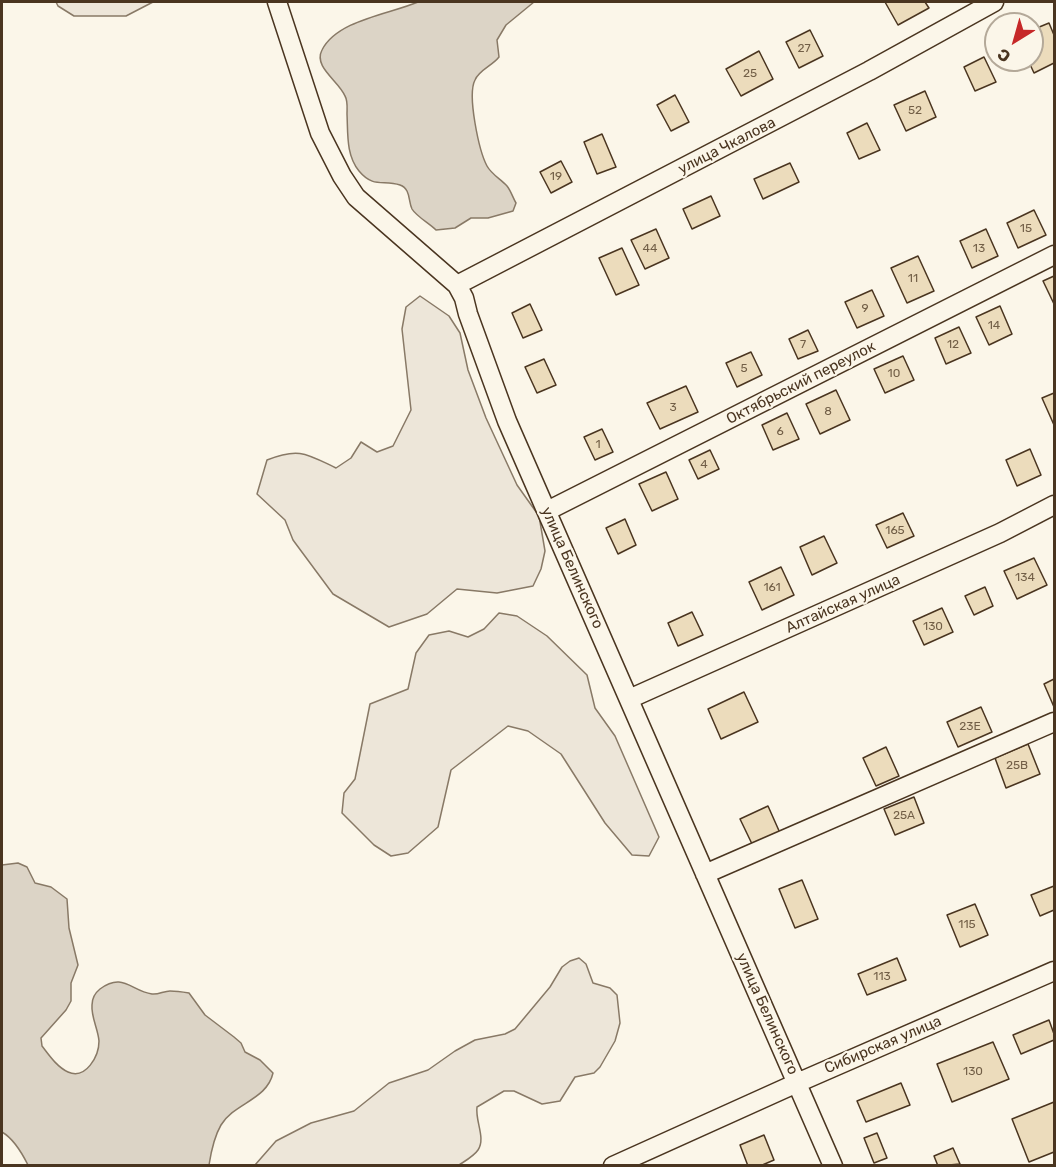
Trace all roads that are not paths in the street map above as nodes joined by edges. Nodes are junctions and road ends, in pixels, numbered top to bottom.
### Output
1 (277, 2) edge
2 (994, 2) edge
3 (1054, 255) edge
4 (457, 285) junction
5 (1054, 505) edge
6 (547, 511) junction
7 (629, 699) junction
8 (1054, 722) edge
9 (705, 874) junction
10 (1054, 971) edge
11 (797, 1083) junction
12 (613, 1166) edge
13 (833, 1166) edge

1 - 4 street, улица Белинского
2 - 4 street, улица Чкалова
3 - 6 street, Октябрьский переулок
4 - 6 street, улица Белинского
5 - 7 street, Алтайская улица
6 - 7 street, улица Белинского
7 - 9 street, улица Белинского
8 - 9 street
9 - 11 street, улица Белинского
10 - 11 street, Сибирская улица
11 - 12 street, Сибирская улица
11 - 13 street, улица Белинского

